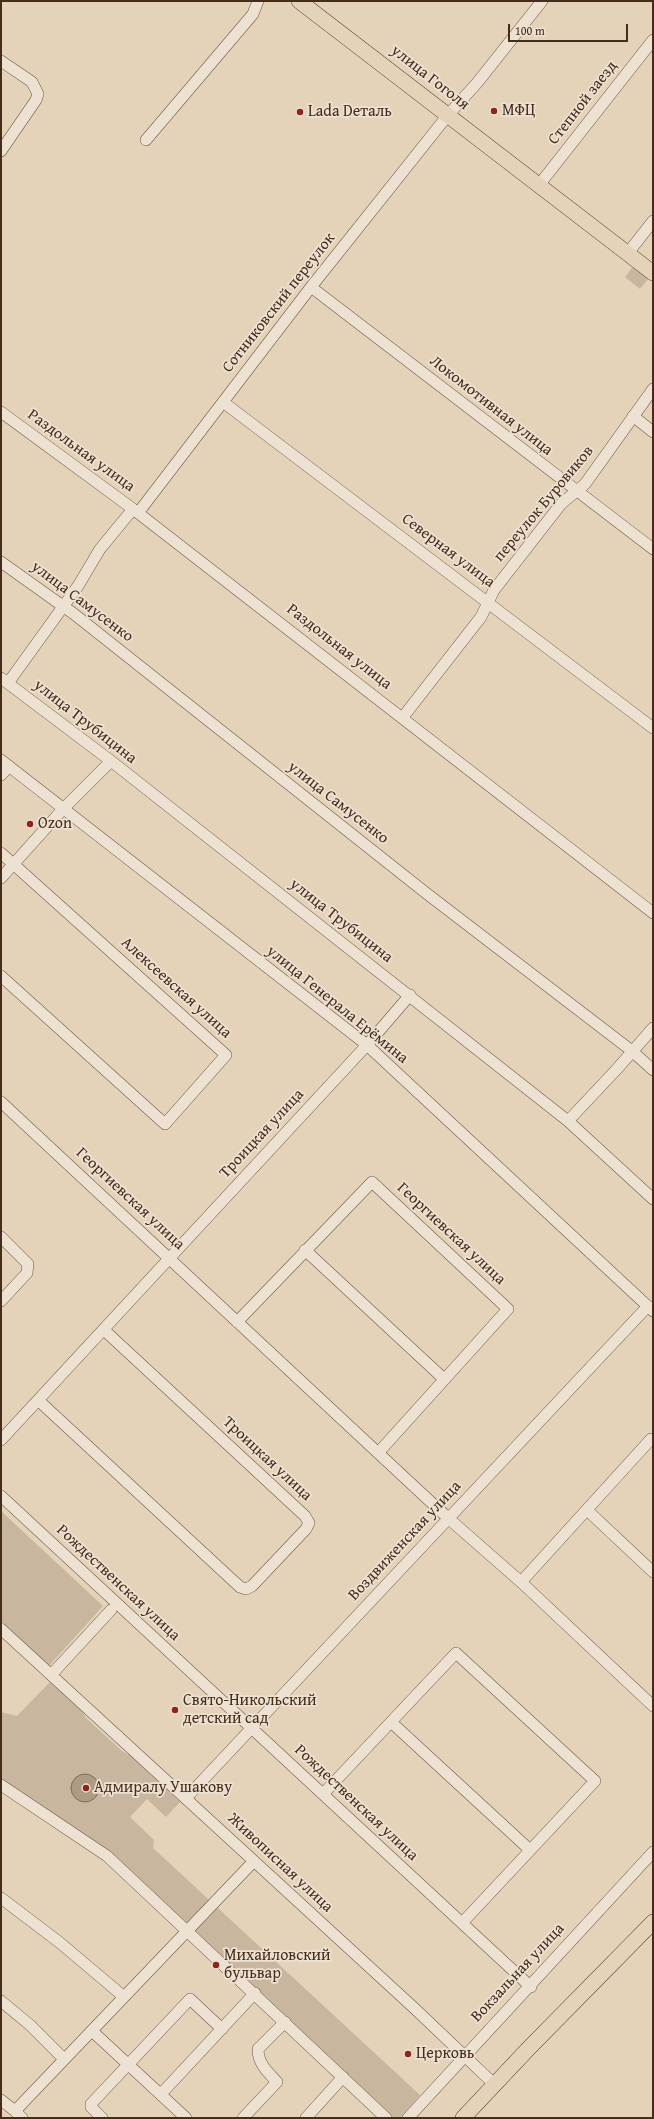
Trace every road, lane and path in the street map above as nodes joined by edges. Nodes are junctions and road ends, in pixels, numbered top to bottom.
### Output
1 (258, 1) edge
2 (299, 1) edge
3 (542, 1) edge
4 (653, 40) edge
5 (1, 61) edge
6 (448, 115) junction
7 (146, 140) dead end
8 (1, 151) edge
9 (538, 185) junction
10 (653, 221) edge
11 (628, 253) junction
12 (653, 273) edge
13 (311, 287) junction
14 (653, 388) edge
15 (223, 402) junction
16 (1, 412) edge
17 (633, 416) junction
18 (653, 432) edge
19 (576, 492) junction
20 (136, 511) junction
21 (653, 549) edge
22 (1, 562) edge
23 (489, 602) junction
24 (63, 606) junction
25 (4, 680) edge
26 (403, 717) junction
27 (653, 728) edge
28 (111, 761) junction
29 (5, 763) edge
30 (1, 775) edge
31 (63, 809) junction
32 (1, 853) edge
33 (14, 864) junction
34 (1, 878) edge
35 (653, 913) edge
36 (1, 976) edge
37 (410, 995) junction
38 (653, 1028) edge
39 (367, 1045) junction
40 (632, 1051) junction
41 (653, 1070) edge
42 (1, 1102) edge
43 (568, 1121) junction
44 (653, 1199) edge
45 (1, 1237) edge
46 (305, 1250) junction
47 (170, 1257) junction
48 (1, 1301) edge
49 (650, 1308) edge
50 (237, 1322) junction
51 (104, 1330) junction
52 (444, 1379) junction
53 (38, 1400) junction
54 (1, 1440) edge
55 (653, 1441) edge
56 (378, 1452) junction
57 (1, 1496) edge
58 (587, 1510) junction
59 (448, 1518) junction
60 (653, 1572) edge
61 (521, 1582) junction
62 (111, 1610) dead end
63 (1, 1629) edge
64 (51, 1675) junction
65 (653, 1706) edge
66 (392, 1722) junction
67 (251, 1729) junction
68 (1, 1785) edge
69 (323, 1794) junction
70 (186, 1798) junction
71 (530, 1850) junction
72 (653, 1852) edge
73 (254, 1861) junction
74 (1, 1898) edge
75 (653, 1922) edge
76 (462, 1923) junction
77 (189, 1931) junction
78 (530, 1987) junction
79 (255, 1993) junction
80 (123, 1996) junction
81 (1, 2001) edge
82 (285, 2022) junction
83 (222, 2029) junction
84 (92, 2031) junction
85 (465, 2057) junction
86 (64, 2059) junction
87 (128, 2064) junction
88 (343, 2077) junction
89 (494, 2084) junction
90 (161, 2094) junction
91 (1, 2100) edge
92 (18, 2115) edge
93 (102, 2118) edge
94 (186, 2118) edge
95 (243, 2118) edge
96 (306, 2118) edge
97 (386, 2118) edge
98 (408, 2118) edge
99 (463, 2118) edge

1 - 7 street
2 - 6 main road, улица Гоголя
3 - 6 street
4 - 9 street, Степной заезд
5 - 8 street
6 - 9 main road, улица Гоголя
6 - 13 street, Сотниковский переулок
9 - 11 main road, улица Гоголя
10 - 11 street
11 - 12 main road, улица Гоголя
13 - 15 street, Сотниковский переулок
13 - 19 street, Локомотивная улица
14 - 17 street, переулок Буровиков
15 - 20 street, Сотниковский переулок
15 - 23 street, Северная улица
16 - 20 street, Раздольная улица
17 - 18 street
17 - 19 street, переулок Буровиков
19 - 21 street, Локомотивная улица
19 - 23 street, переулок Буровиков
20 - 24 street, Сотниковский переулок
20 - 26 street, Раздольная улица
22 - 24 street, улица Самусенко
23 - 26 street, переулок Буровиков
23 - 27 street, Северная улица
24 - 25 street, Сотниковский переулок
24 - 40 street, улица Самусенко
25 - 28 street, улица Трубицина
26 - 35 street, Раздольная улица
28 - 31 street
28 - 37 street, улица Трубицина
29 - 30 street
29 - 31 street, улица Генерала Ерёмина
31 - 33 street
31 - 39 street, улица Генерала Ерёмина
32 - 33 street
33 - 34 street
33 - 36 street, Алексеевская улица
37 - 39 street, Троицкая улица
37 - 43 street, улица Трубицина
38 - 40 street
39 - 47 street, Троицкая улица
39 - 49 street, улица Генерала Ерёмина
40 - 41 street, улица Самусенко
40 - 43 street
42 - 47 street, Георгиевская улица
43 - 44 street, улица Трубицина
45 - 48 street
46 - 50 street, Георгиевская улица
46 - 52 street
46 - 52 street, Георгиевская улица
47 - 50 street, Георгиевская улица
47 - 51 street, Троицкая улица
49 - 59 street, Воздвиженская улица
50 - 56 street, Георгиевская улица
51 - 53 street, Троицкая улица
51 - 53 street, Троицкая улица
52 - 56 street, Георгиевская улица
53 - 54 street, Троицкая улица
55 - 58 street
56 - 59 street, Георгиевская улица
57 - 67 street, Рождественская улица
58 - 60 street
58 - 61 street
59 - 61 street, Георгиевская улица
59 - 67 street, Воздвиженская улица
61 - 65 street, Георгиевская улица
62 - 64 street
63 - 64 street, Живописная улица
64 - 70 street, Живописная улица
66 - 69 street
66 - 71 street
66 - 71 street
67 - 69 street, Рождественская улица
67 - 70 street, Воздвиженская улица
68 - 77 street
69 - 76 street, Рождественская улица
70 - 73 street, Живописная улица
71 - 76 street
72 - 78 street, Вокзальная улица
73 - 77 street
73 - 85 street, Живописная улица
74 - 80 street
75 - 89 main road
76 - 78 street, Рождественская улица
77 - 79 street
77 - 80 street
78 - 85 street, Вокзальная улица
79 - 82 street
79 - 83 street
80 - 84 street
81 - 86 street
82 - 88 street
82 - 95 street
83 - 87 street
83 - 90 street
84 - 86 street
84 - 87 street
85 - 89 street, Живописная улица
85 - 98 street, Вокзальная улица
86 - 92 street
87 - 90 street
87 - 93 street
88 - 96 street
88 - 97 street
89 - 99 main road
90 - 94 street
91 - 92 street

